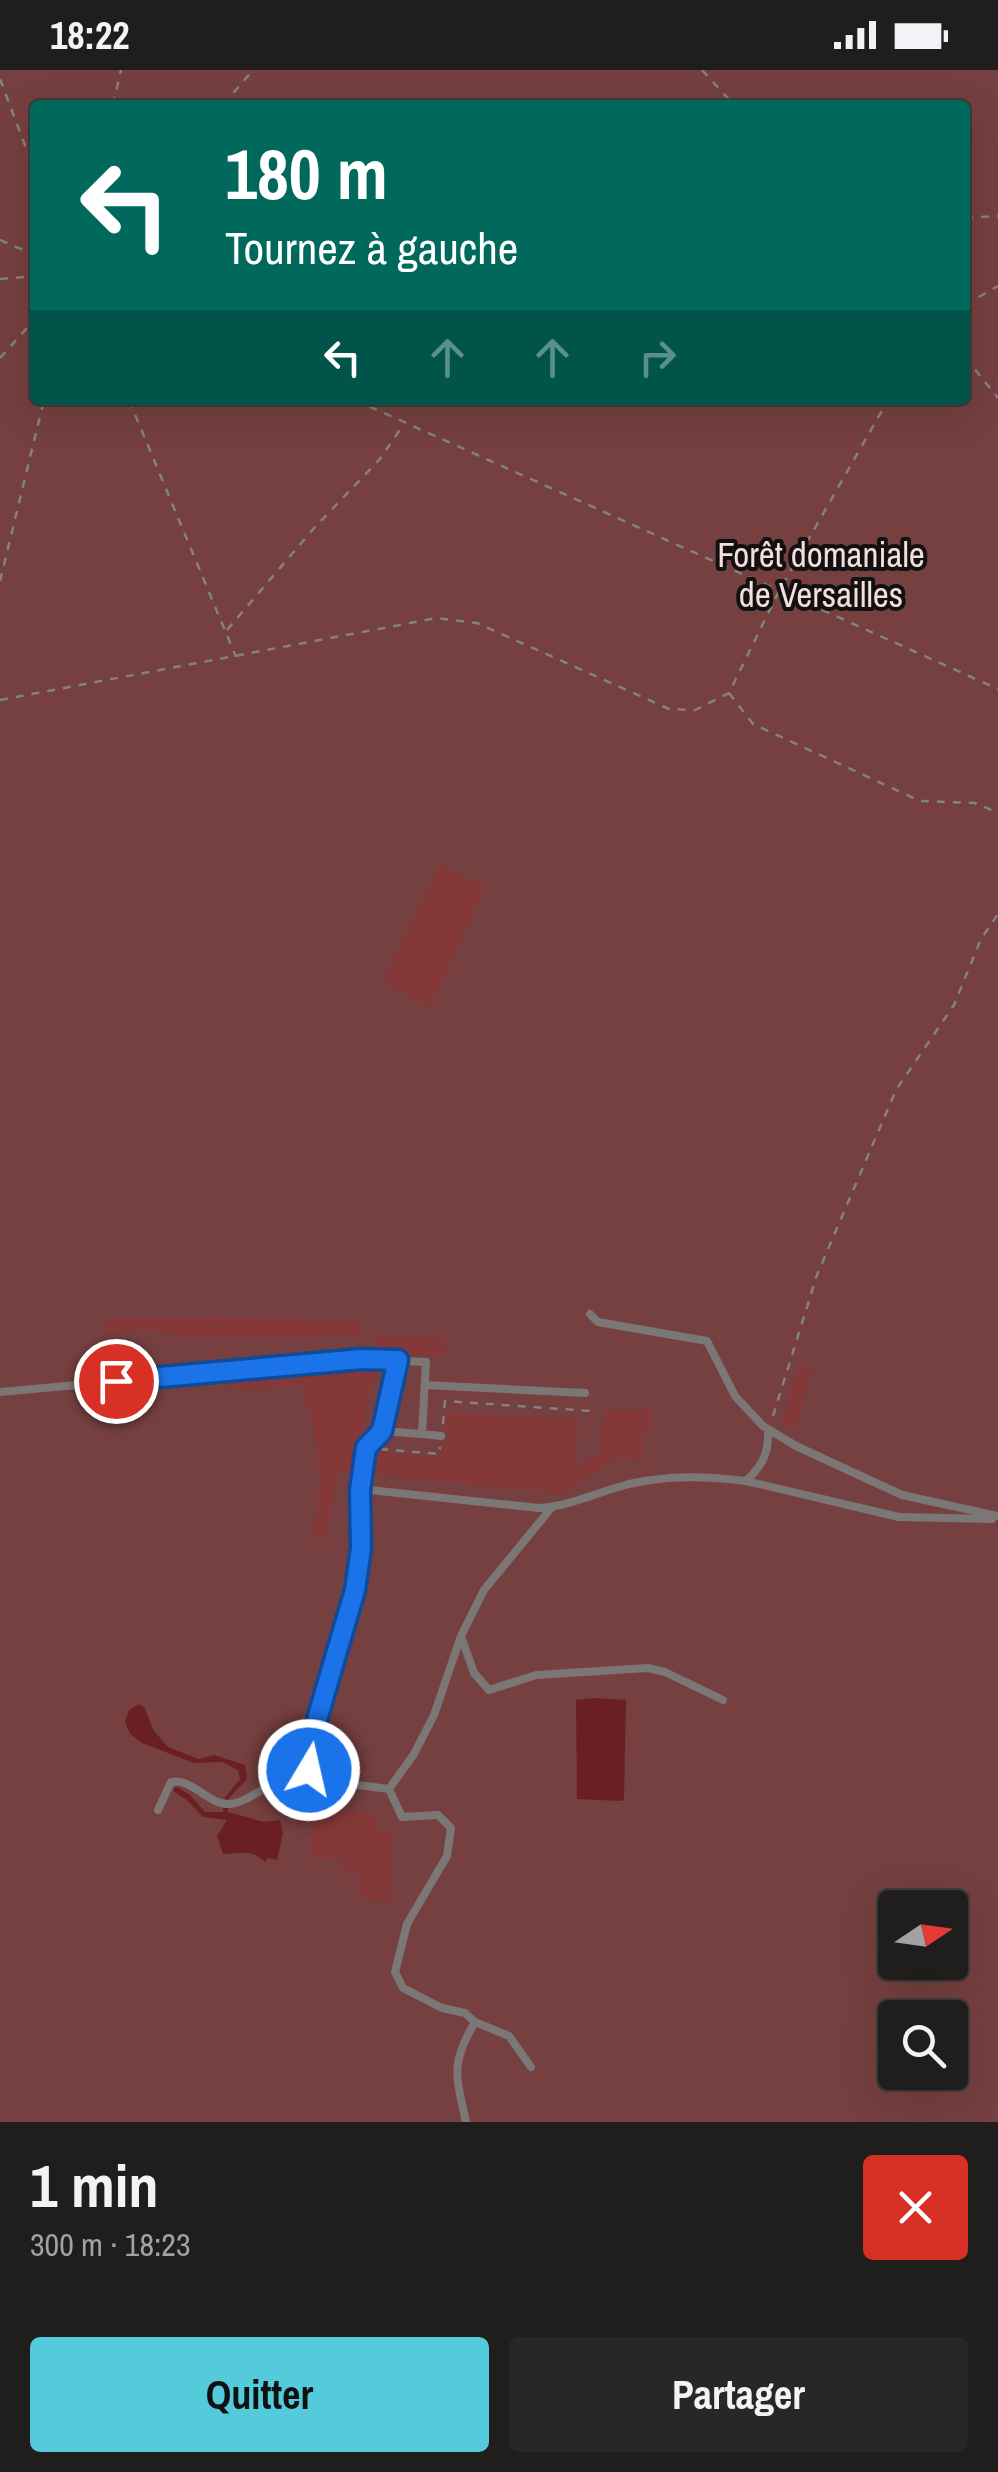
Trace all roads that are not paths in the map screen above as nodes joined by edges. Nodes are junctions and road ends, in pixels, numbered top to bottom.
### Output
1 (590, 1314) dead end
2 (398, 1360) junction
3 (425, 1385) junction
4 (0, 1392) edge
5 (586, 1393) dead end
6 (768, 1430) junction
7 (382, 1431) junction
8 (422, 1434) junction
9 (441, 1436) road end
10 (746, 1481) junction
11 (360, 1490) junction
12 (552, 1507) junction
13 (998, 1518) edge
14 (460, 1636) junction
15 (723, 1700) dead end
16 (309, 1770) junction
17 (389, 1789) junction
18 (158, 1810) dead end
19 (475, 2022) junction
20 (532, 2067) dead end
21 (466, 2122) edge

1 - 6 lane
2 - 3 lane
2 - 4 lane
2 - 7 lane
3 - 5 lane
3 - 8 lane
6 - 10 lane
6 - 13 lane
7 - 8 lane
7 - 11 lane
8 - 9 lane
10 - 12 lane
10 - 13 lane
11 - 12 lane
11 - 16 lane
12 - 14 lane
14 - 15 lane
14 - 17 lane
16 - 17 lane
16 - 18 lane
17 - 19 lane
19 - 20 lane
19 - 21 lane

